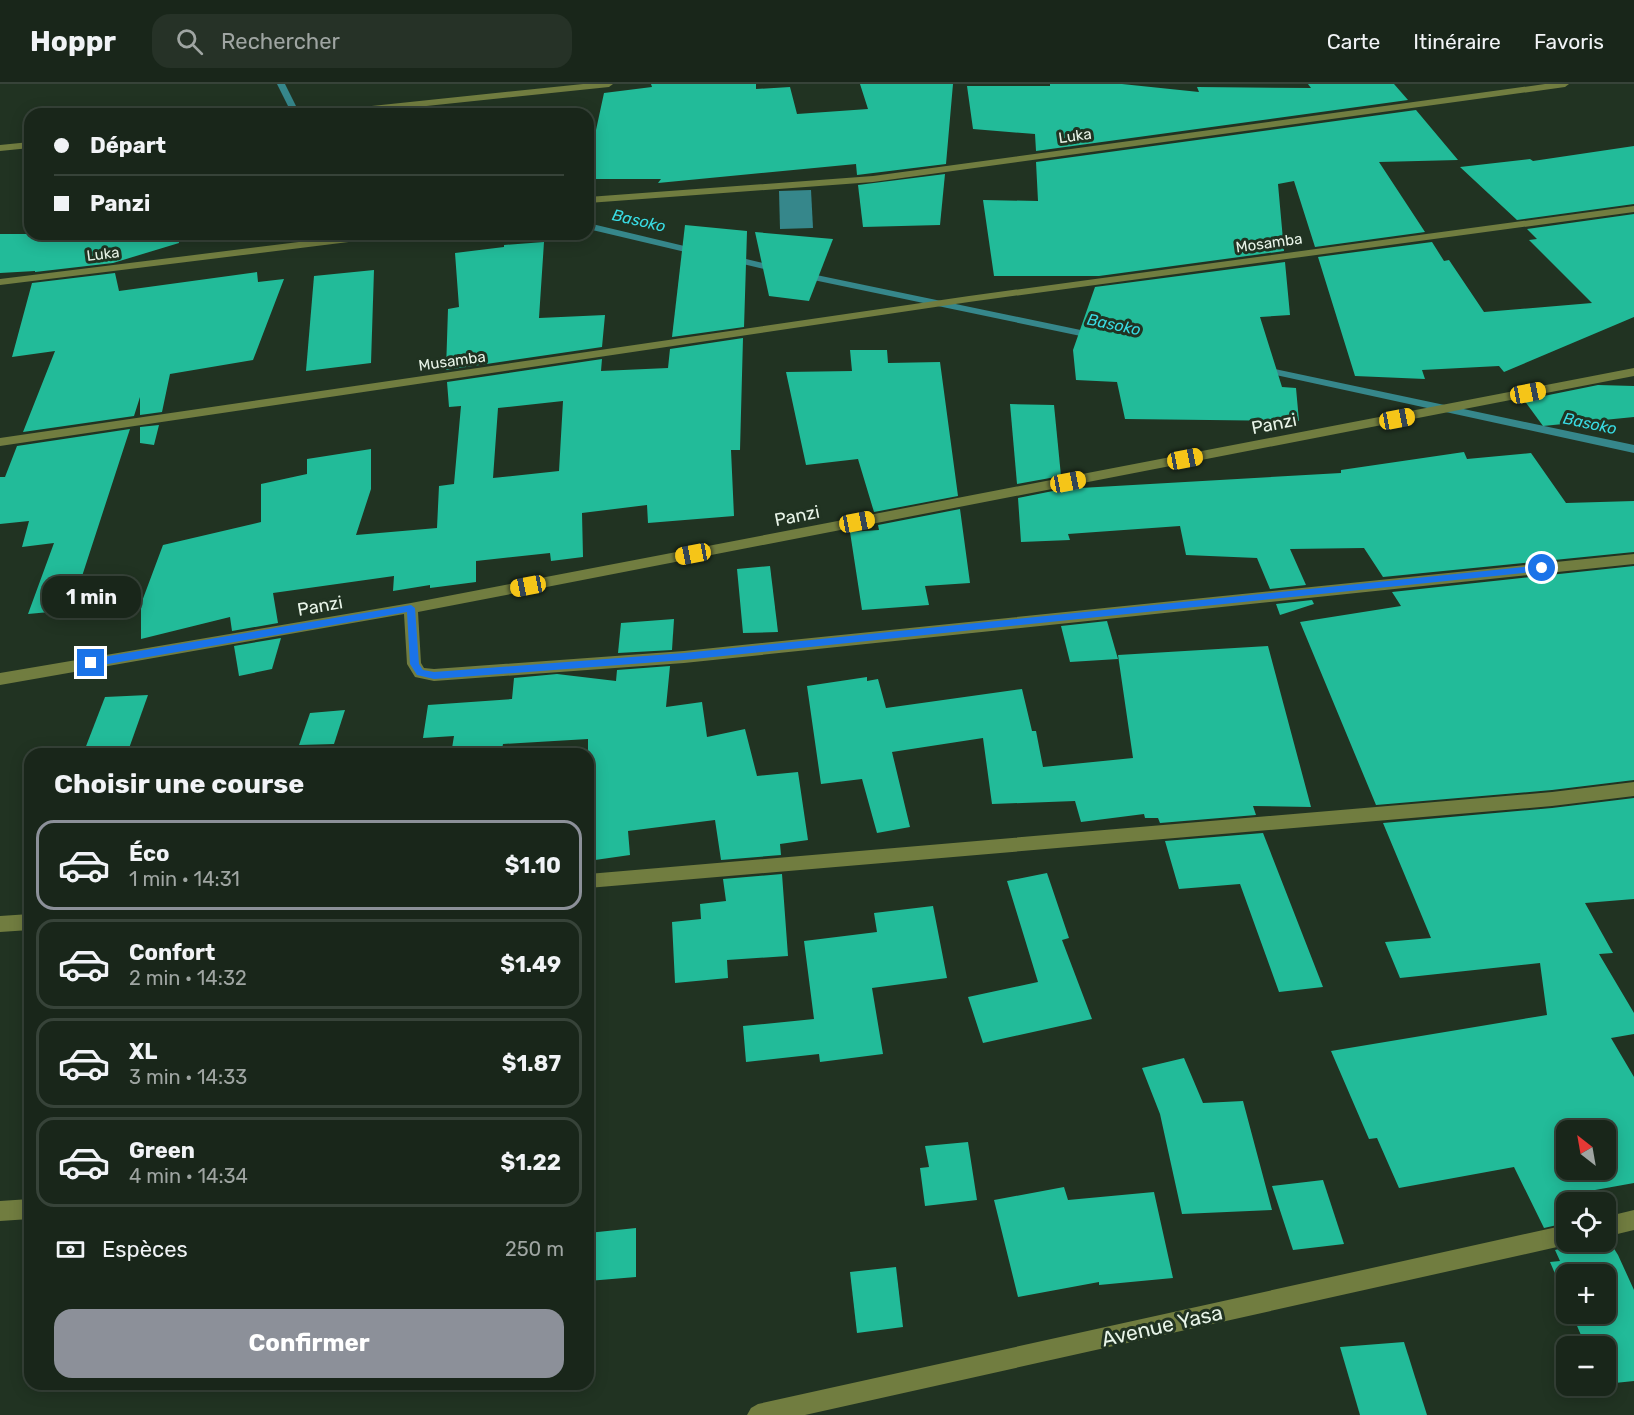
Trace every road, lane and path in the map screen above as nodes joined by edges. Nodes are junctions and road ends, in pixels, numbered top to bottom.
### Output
1 (609, 84) edge
2 (1565, 84) edge
3 (381, 108) edge
4 (24, 146) edge
5 (0, 148) edge
6 (594, 200) edge
7 (1634, 209) edge
8 (340, 240) edge
9 (0, 282) edge
10 (908, 308) joint
11 (1634, 372) edge
12 (0, 442) edge
13 (1634, 559) edge
14 (411, 608) junction
15 (0, 679) edge
16 (1634, 789) edge
17 (594, 880) edge
18 (24, 922) edge
19 (0, 924) edge
20 (24, 1209) edge
21 (0, 1211) edge
22 (1634, 1220) edge
23 (1616, 1224) edge
24 (1556, 1238) edge
25 (758, 1415) edge

1 - 3 street
2 - 6 street, Luka
4 - 5 street
7 - 10 street, Mosamba
8 - 9 street, Luka
10 - 12 street, Musamba
11 - 14 street, Panzi
13 - 14 street
14 - 15 street, Panzi
16 - 17 street
18 - 19 street
20 - 21 street
22 - 23 street
24 - 25 street, Avenue Yasa

